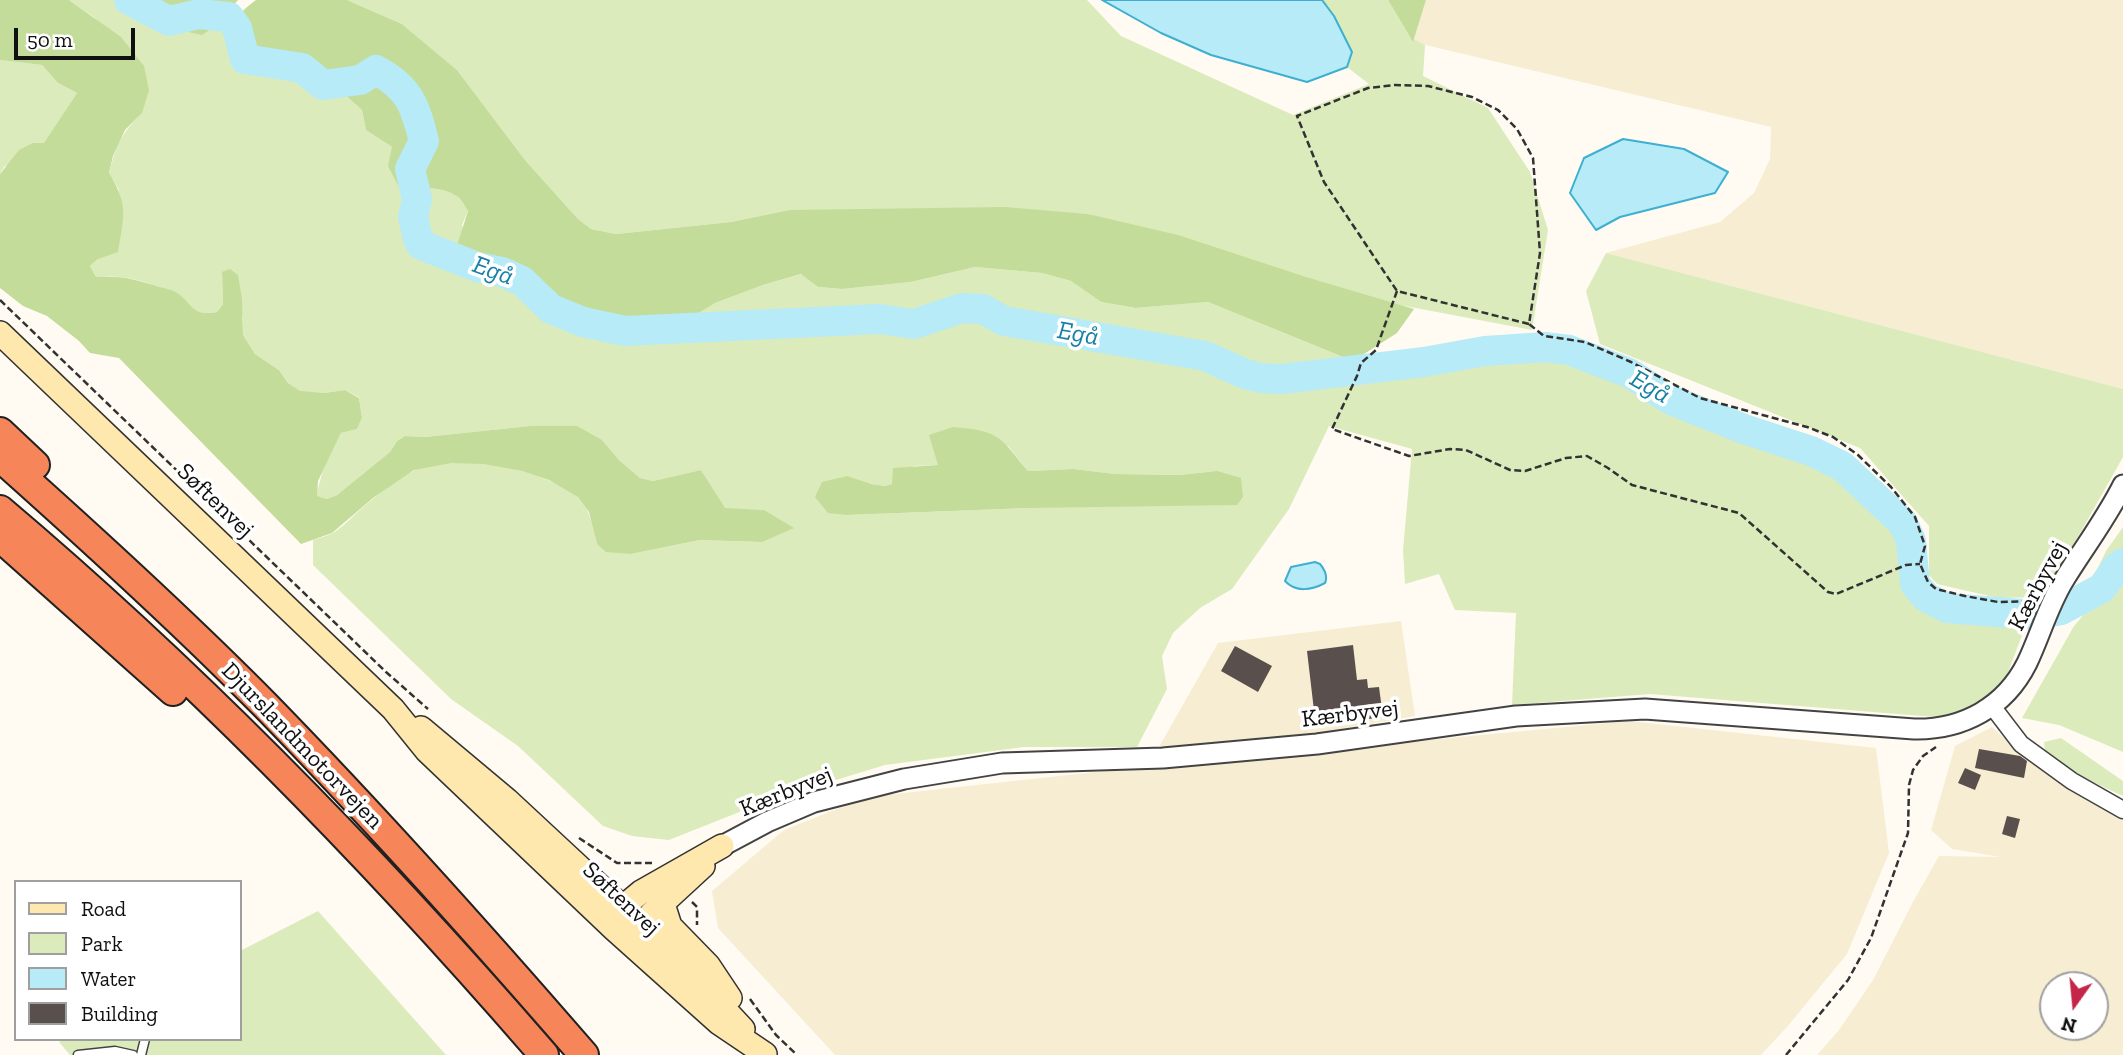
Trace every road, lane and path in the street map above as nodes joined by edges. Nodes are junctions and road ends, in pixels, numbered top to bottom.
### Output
1 (1397, 291) junction
2 (0, 300) edge
3 (1529, 324) junction
4 (0, 333) edge
5 (0, 432) edge
6 (0, 457) edge
7 (2123, 485) edge
8 (0, 510) edge
9 (0, 520) edge
10 (0, 537) edge
11 (1920, 564) junction
12 (2053, 602) junction
13 (111, 606) junction
14 (184, 626) junction
15 (1992, 706) junction
16 (393, 709) junction
17 (428, 709) dead end
18 (1943, 742) dead end
19 (2123, 810) edge
20 (574, 835) dead end
21 (722, 846) joint
22 (675, 883) junction
23 (663, 904) junction
24 (623, 907) junction
25 (640, 923) junction
26 (696, 927) dead end
27 (614, 929) junction
28 (746, 995) dead end
29 (746, 1032) junction
30 (78, 1055) edge
31 (133, 1055) edge
32 (527, 1055) edge
33 (544, 1055) edge
34 (584, 1055) edge
35 (766, 1055) edge
36 (797, 1055) edge
37 (1786, 1055) edge

1 - 3 path
1 - 3 path
1 - 11 path
2 - 17 path
3 - 11 path
4 - 16 main road, Søftenvej
5 - 14 highway
6 - 14 highway, Djurslandmotorvejen
7 - 12 street, Kærbyvej
8 - 13 highway, Djurslandmotorvejen
9 - 13 highway
10 - 32 highway
11 - 12 path
12 - 15 street, Kærbyvej
13 - 33 highway, Djurslandmotorvejen
14 - 34 highway, Djurslandmotorvejen
15 - 19 street
15 - 21 street, Kærbyvej
16 - 24 main road, Søftenvej
16 - 27 main road, Søftenvej
18 - 37 path
20 - 22 path
21 - 22 main road
22 - 23 main road
22 - 24 main road
22 - 26 path
23 - 25 main road
23 - 29 main road
24 - 25 main road, Søftenvej
24 - 27 main road
25 - 27 main road
25 - 29 main road, Søftenvej
27 - 35 main road, Søftenvej
28 - 36 path
29 - 35 main road, Søftenvej
30 - 31 lane

